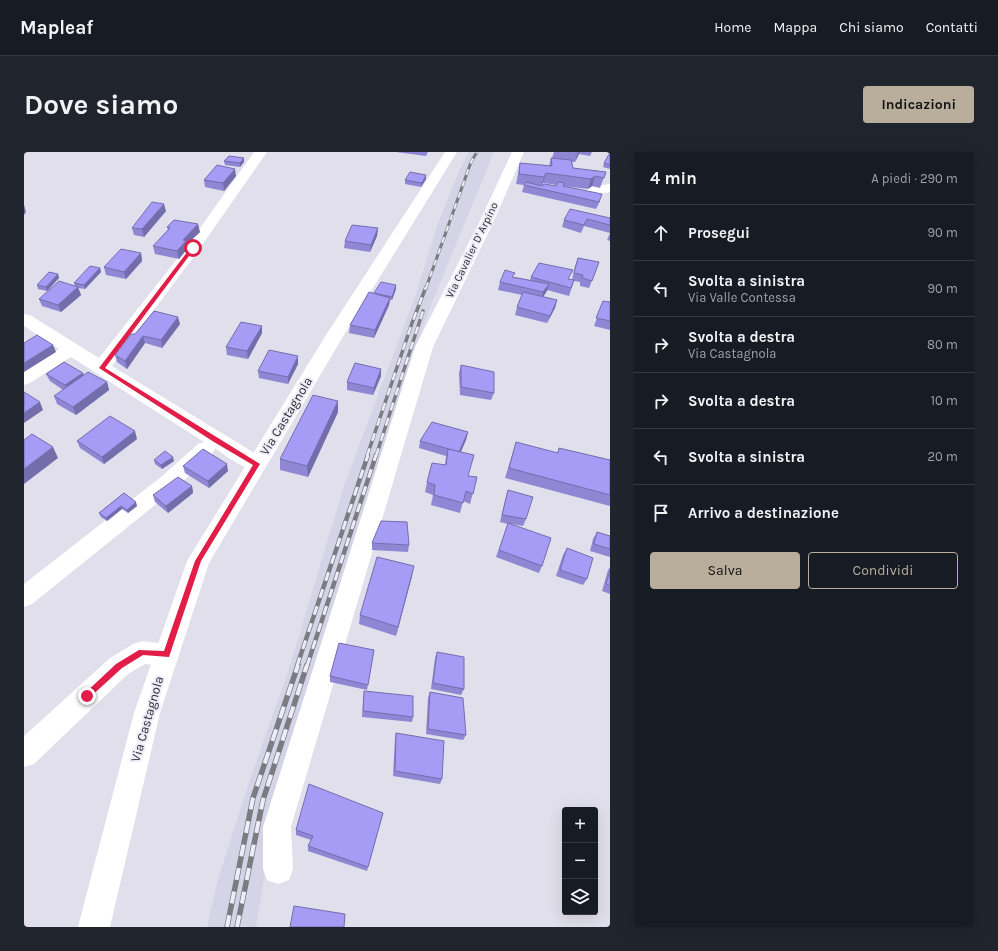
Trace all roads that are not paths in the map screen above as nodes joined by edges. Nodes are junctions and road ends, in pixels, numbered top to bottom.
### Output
1 (261, 152) edge
2 (451, 152) edge
3 (518, 152) edge
4 (610, 188) edge
5 (563, 192) edge
6 (24, 319) edge
7 (71, 349) junction
8 (101, 368) junction
9 (24, 379) edge
10 (216, 440) junction
11 (257, 464) junction
12 (24, 597) edge
13 (167, 655) junction
14 (24, 754) edge
15 (278, 869) dead end
16 (94, 927) edge

1 - 8 street
2 - 11 street, Via Castagnola
3 - 15 street, Via Cavalier D' Arpino
4 - 5 street
6 - 7 street
7 - 8 street
7 - 9 street
8 - 10 street
10 - 11 street
10 - 12 street
11 - 13 street, Via Castagnola
13 - 14 street
13 - 16 street, Via Castagnola

